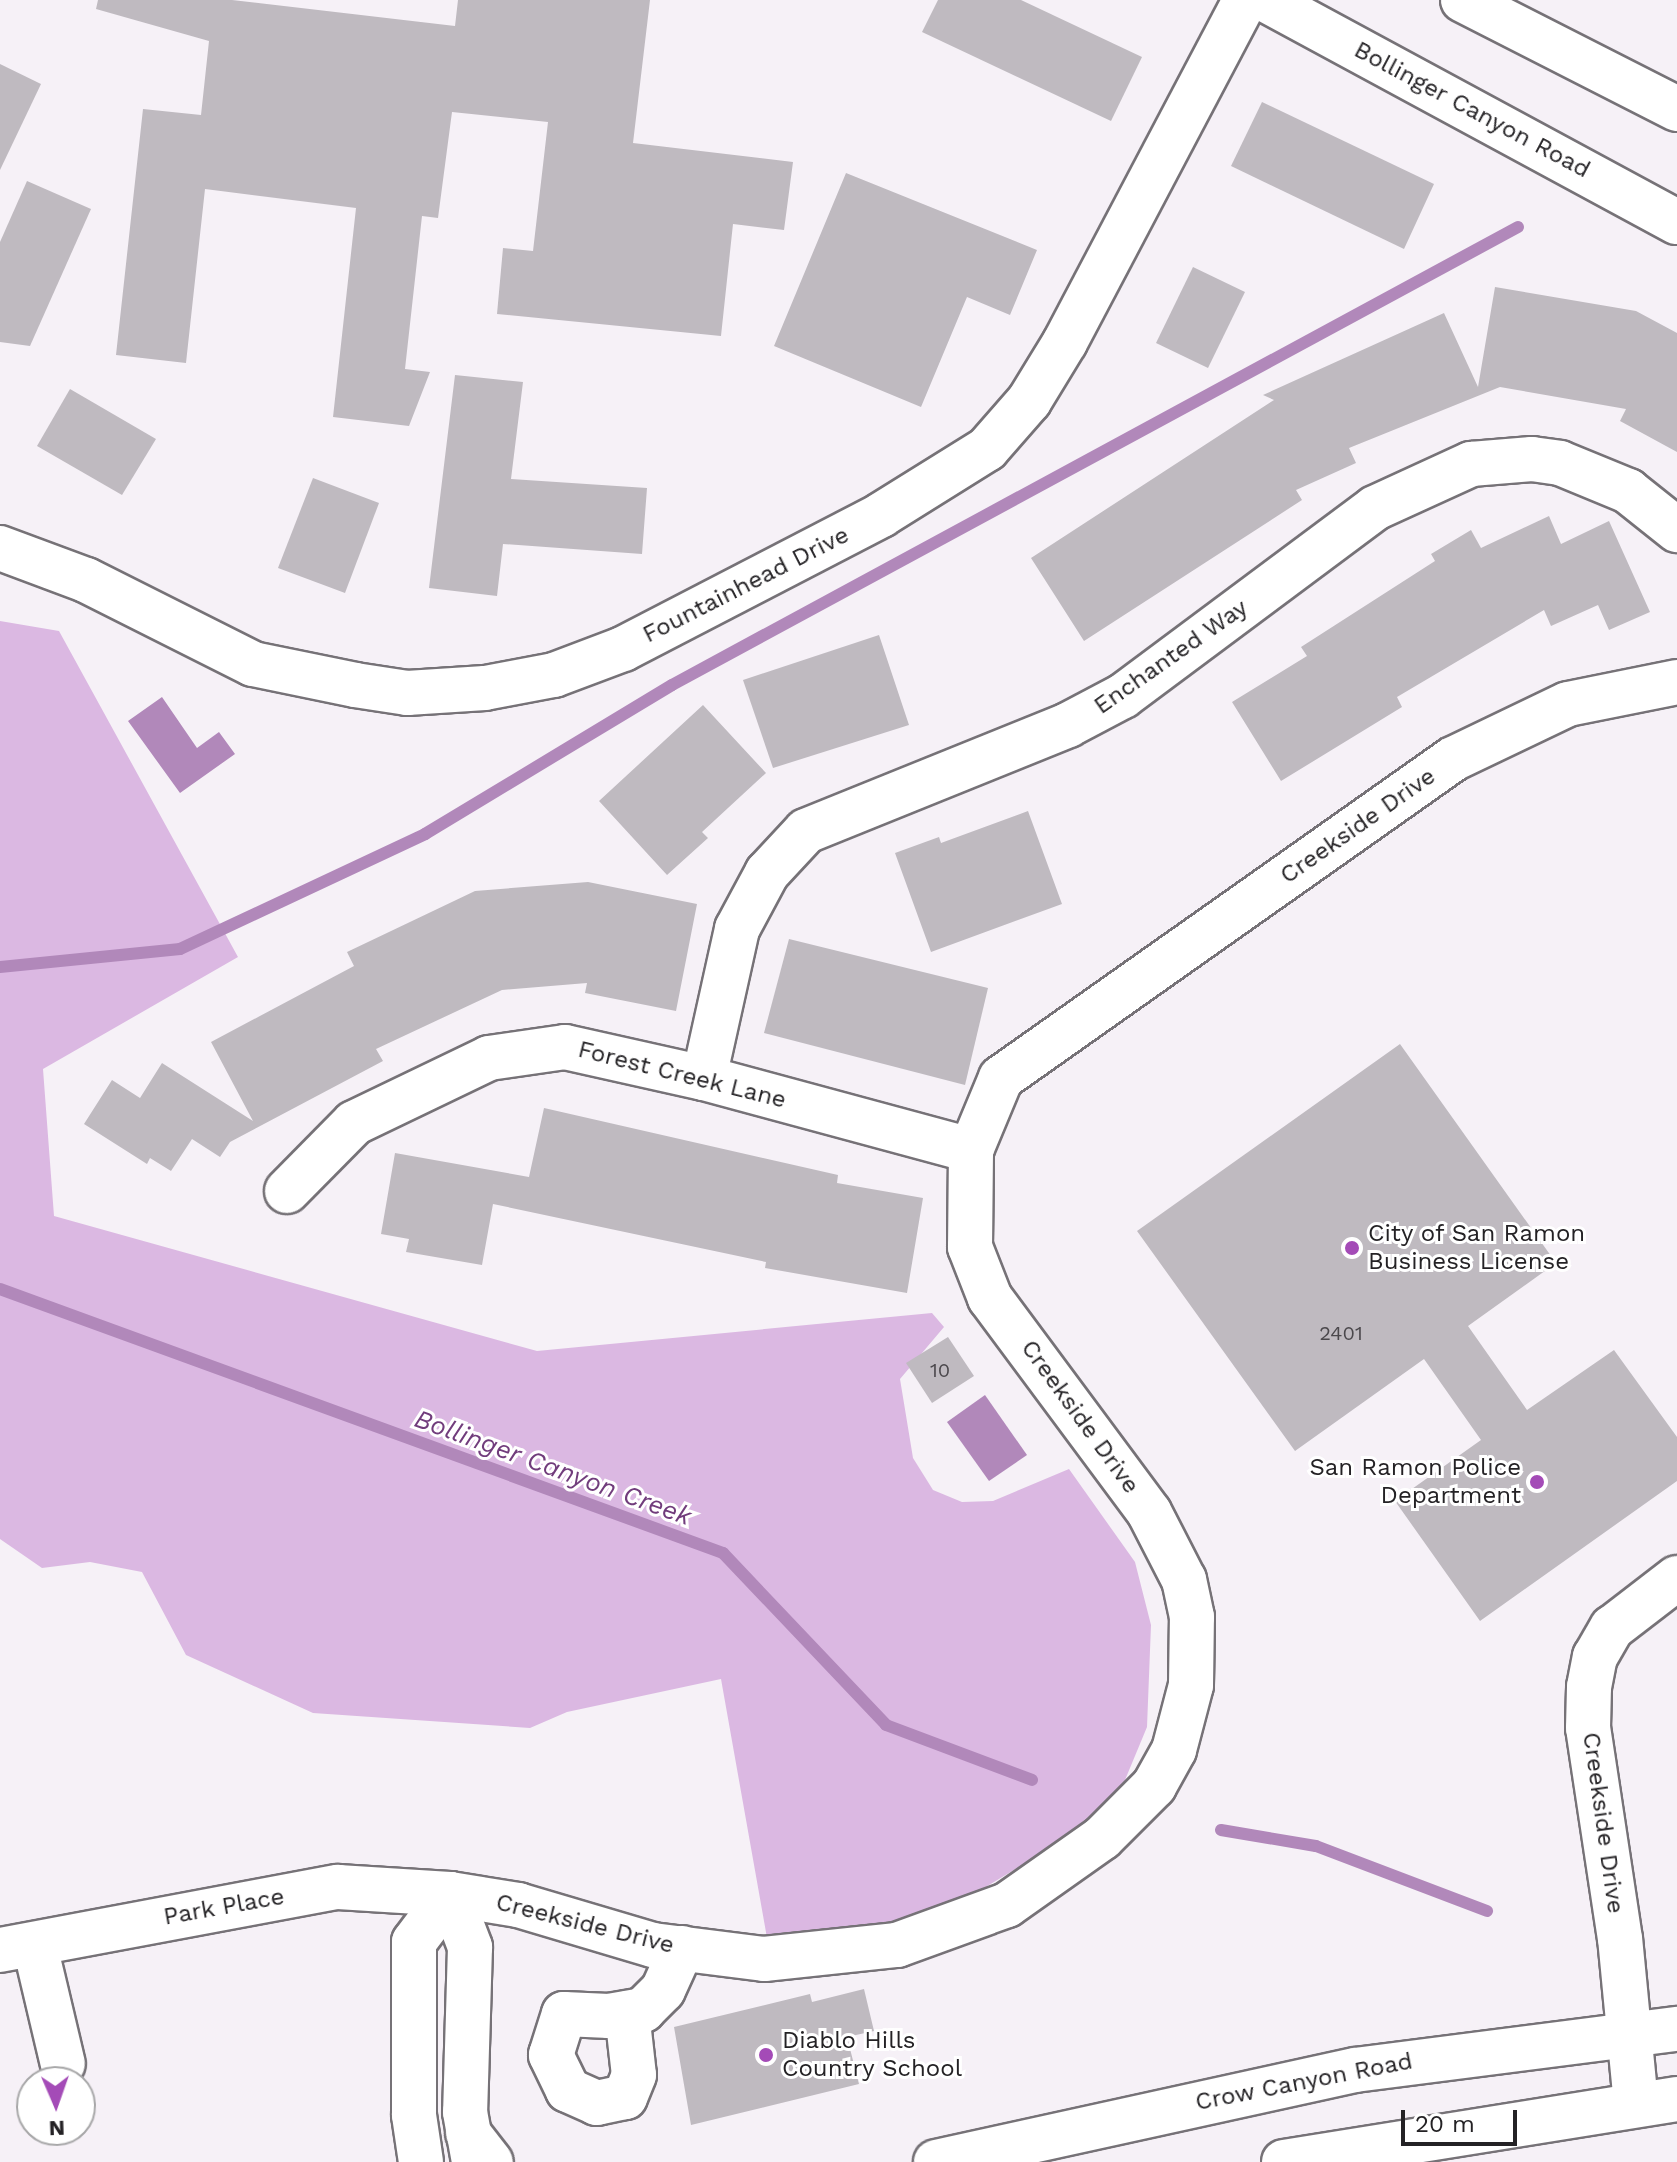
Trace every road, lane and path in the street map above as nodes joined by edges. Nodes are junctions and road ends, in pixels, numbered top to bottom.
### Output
1 (1245, 0) edge
2 (1266, 0) edge
3 (1463, 0) edge
4 (1677, 109) edge
5 (1677, 222) edge
6 (1677, 530) edge
7 (0, 548) edge
8 (1677, 682) edge
9 (704, 1078) junction
10 (971, 1150) junction
11 (287, 1191) dead end
12 (1677, 1578) edge
13 (450, 1894) junction
14 (18, 1948) edge
15 (682, 1948) junction
16 (627, 2013) dead end
17 (1677, 2029) edge
18 (1631, 2031) junction
19 (63, 2064) dead end
20 (1656, 2102) edge
21 (478, 2152) edge
22 (421, 2162) edge
23 (936, 2162) edge
24 (1284, 2162) edge

1 - 7 street, Fountainhead Drive
2 - 5 street, Bollinger Canyon Road
3 - 4 street
6 - 9 street, Enchanted Way
8 - 10 street, Creekside Drive
9 - 10 street, Forest Creek Lane
9 - 11 street, Forest Creek Lane
10 - 15 street, Creekside Drive
12 - 18 street, Creekside Drive
13 - 14 street, Park Place
13 - 15 street, Creekside Drive
13 - 21 street
13 - 22 street
14 - 19 street
15 - 16 street
17 - 18 street, Crow Canyon Road
18 - 20 street, Creekside Drive
18 - 23 street, Crow Canyon Road
20 - 24 street

